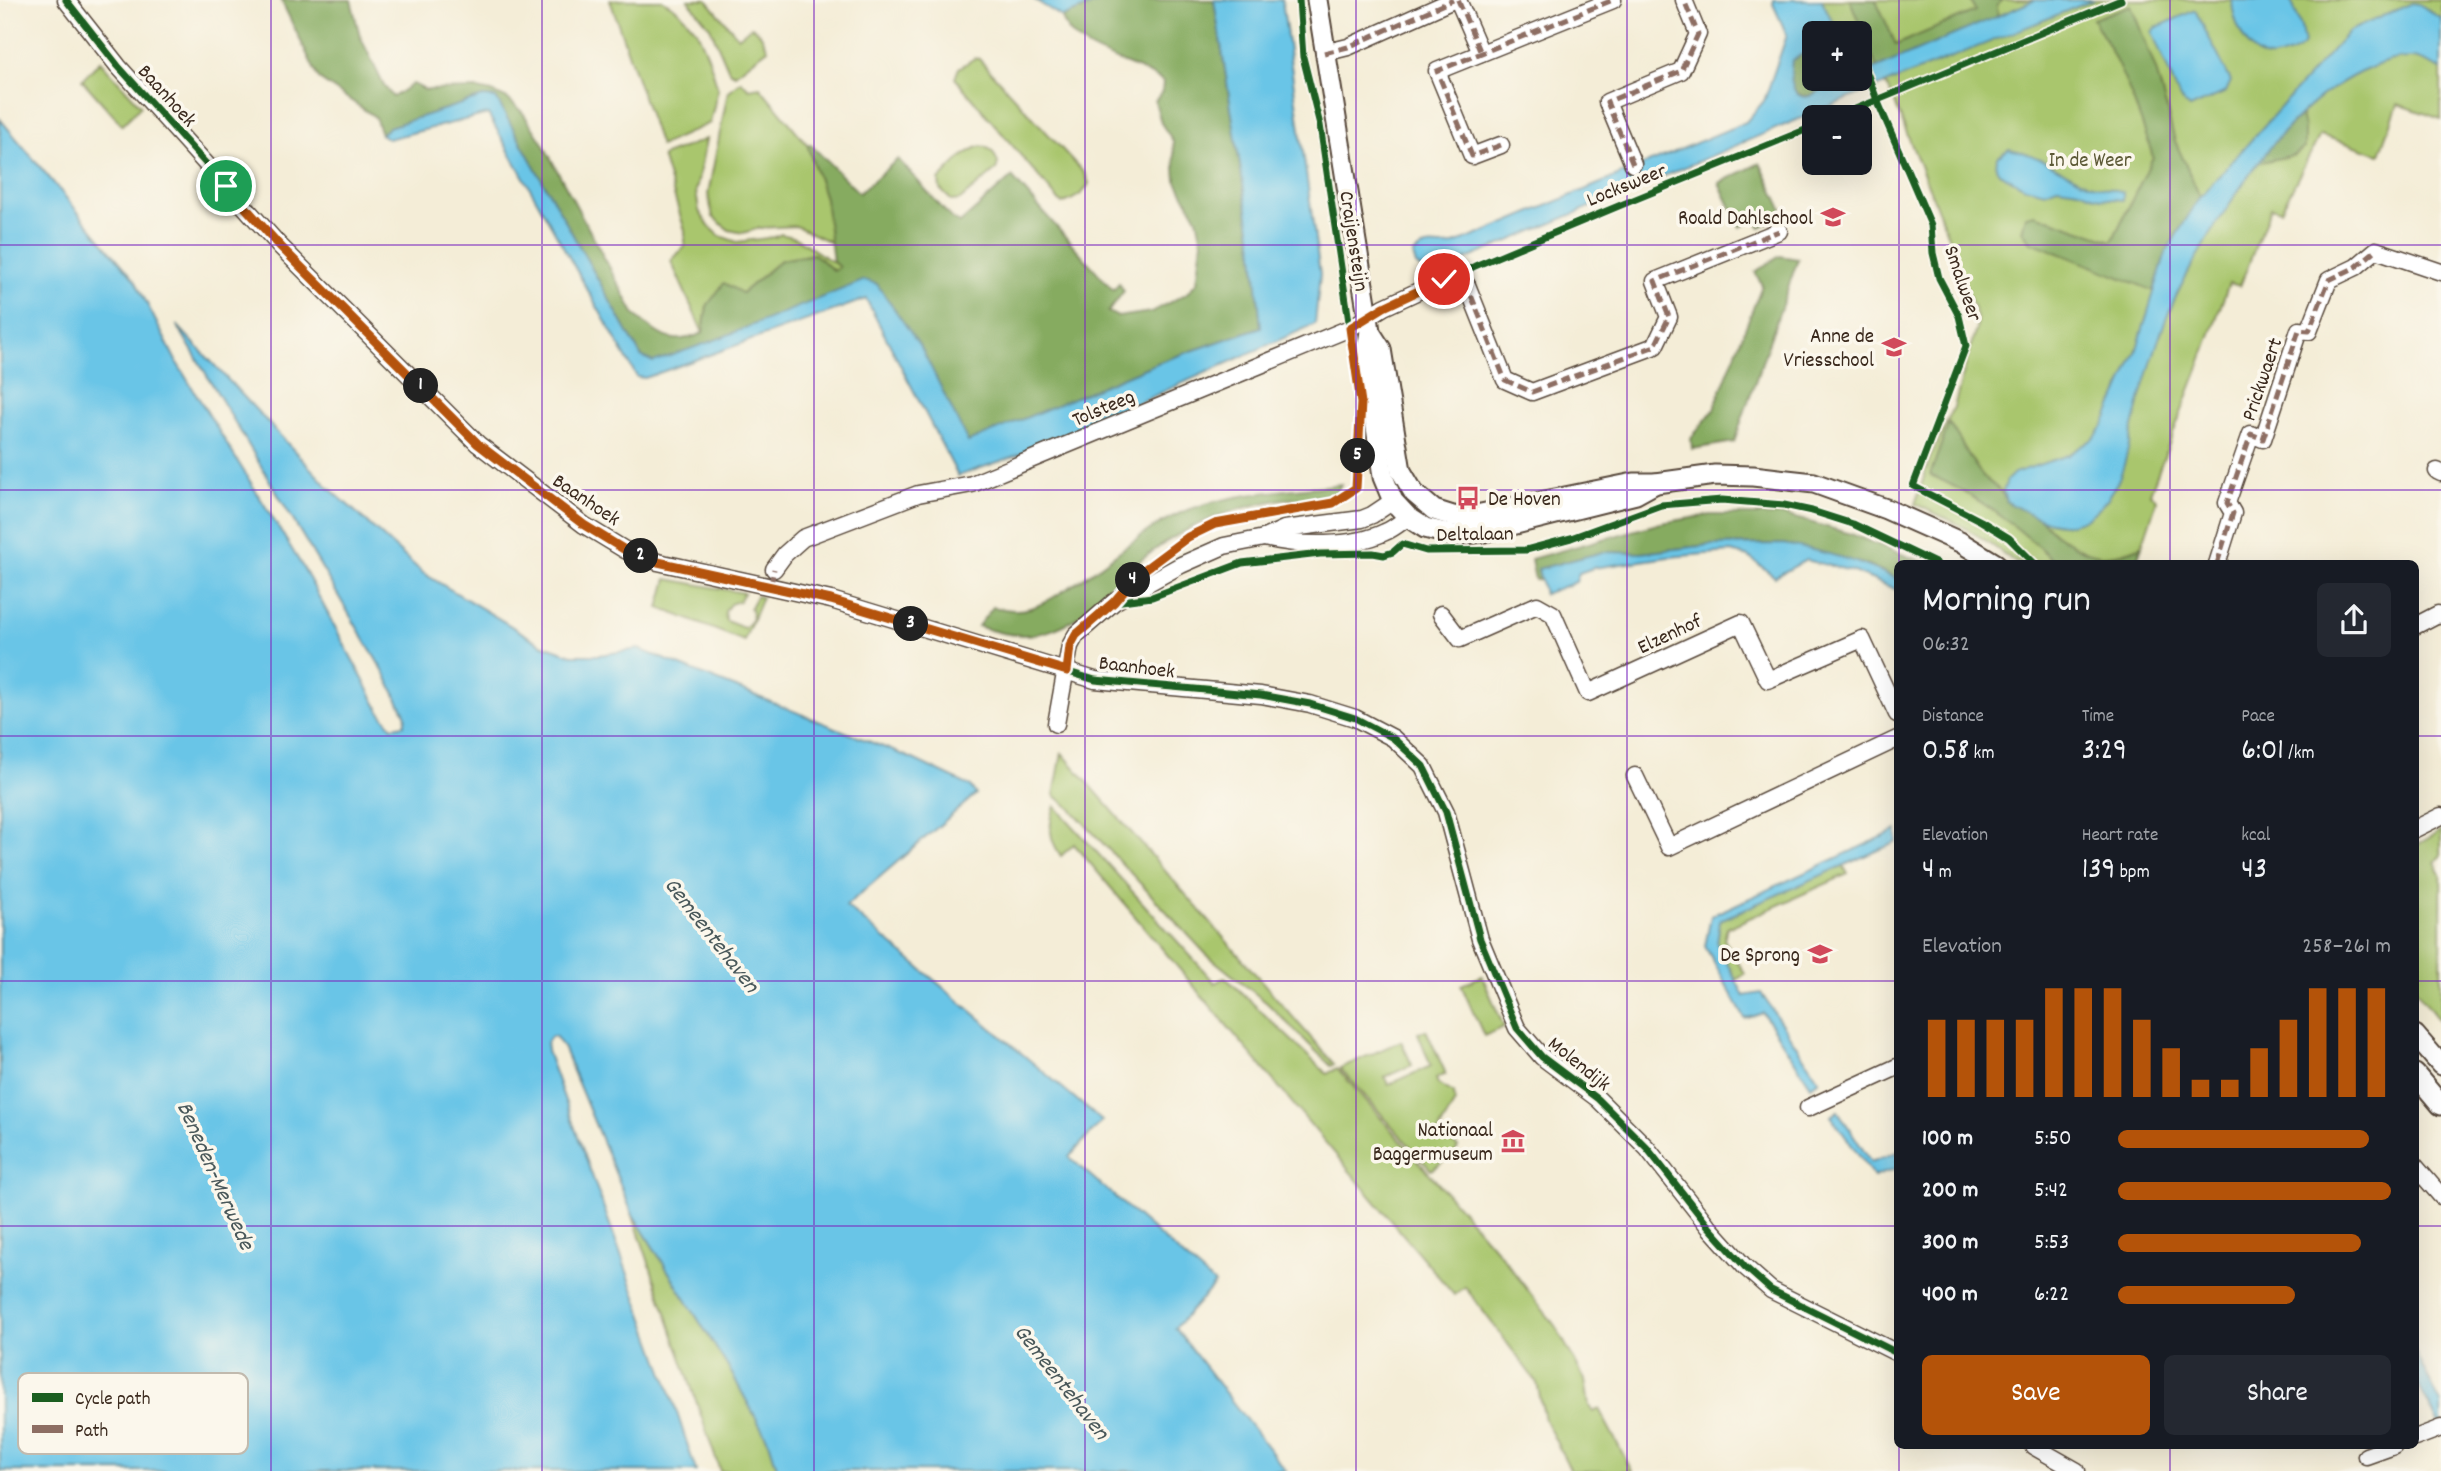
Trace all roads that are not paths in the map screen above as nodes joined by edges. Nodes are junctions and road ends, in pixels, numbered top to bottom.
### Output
1 (66, 0) edge
2 (1317, 0) edge
3 (1453, 0) edge
4 (1458, 0) edge
5 (1613, 0) edge
6 (1684, 0) edge
7 (1324, 53) junction
8 (1481, 53) junction
9 (1501, 145) dead end
10 (1633, 164) dead end
11 (1779, 231) dead end
12 (2441, 272) edge
13 (1369, 324) junction
14 (1656, 482) junction
15 (1414, 493) junction
16 (1393, 502) junction
17 (1408, 517) junction
18 (1264, 538) junction
19 (1989, 560) edge
20 (2218, 560) edge
21 (774, 569) dead end
22 (1441, 614) dead end
23 (2441, 615) edge
24 (2419, 624) edge
25 (1067, 671) junction
26 (1894, 708) edge
27 (1355, 718) joint
28 (1056, 724) dead end
29 (1894, 740) edge
30 (1635, 776) dead end
31 (2441, 816) edge
32 (2419, 827) edge
33 (2419, 1040) edge
34 (2441, 1065) edge
35 (1894, 1068) edge
36 (2419, 1079) edge
37 (2441, 1105) edge
38 (1808, 1108) dead end
39 (2419, 1171) edge
40 (2441, 1196) edge
41 (1894, 1352) edge
42 (2437, 1429) edge
43 (2419, 1436) edge
44 (2038, 1449) edge
45 (2386, 1449) edge
46 (2366, 1456) dead end
47 (2077, 1471) edge

1 - 25 street, Baanhoek
2 - 7 street, Craijensteijn
3 - 7 street
4 - 8 street
5 - 8 street
6 - 10 street
7 - 13 street, Craijensteijn
8 - 9 street
11 - 13 street, Tolsteeg
12 - 20 street, Prickwaert
13 - 15 street, Craijensteijn
13 - 16 street, Craijensteijn
13 - 21 street, Tolsteeg
14 - 15 street, Deltalaan
14 - 17 street, Deltalaan
14 - 19 street, Deltalaan
15 - 16 street, Deltalaan
15 - 17 street, Deltalaan
16 - 17 street, Craijensteijn
16 - 18 street, Deltalaan
17 - 18 street, Deltalaan
18 - 25 street, Deltalaan
22 - 26 street, Elzenhof
23 - 24 street
25 - 27 street, Baanhoek
25 - 28 street, Deltalaan
27 - 41 street, Molendijk
29 - 30 street
31 - 32 street
33 - 34 street
35 - 38 street
36 - 37 street
39 - 40 street
42 - 43 street
44 - 47 street
45 - 46 street

